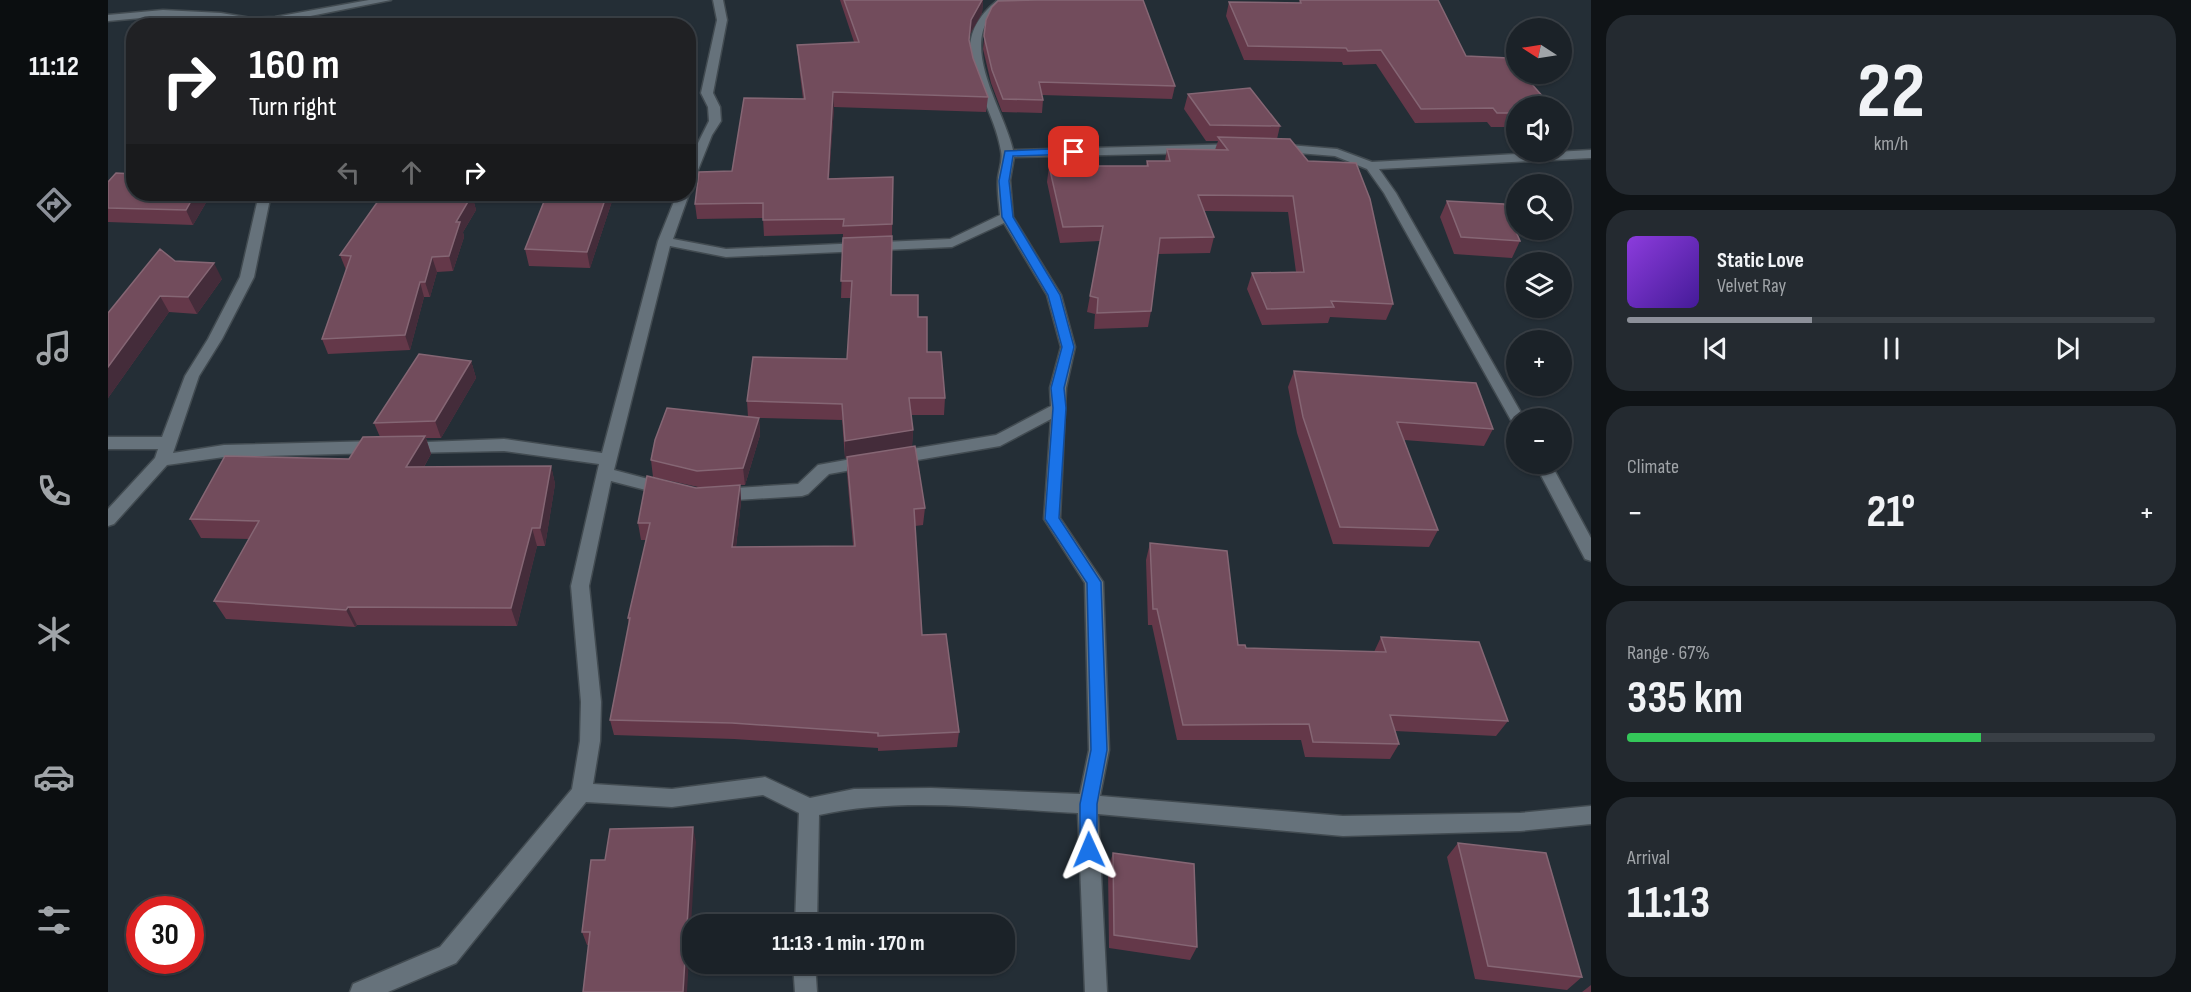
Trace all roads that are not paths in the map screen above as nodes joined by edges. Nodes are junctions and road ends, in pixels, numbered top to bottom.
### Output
1 (386, 0) edge
2 (718, 0) edge
3 (1004, 0) edge
4 (221, 16) junction
5 (108, 18) edge
6 (218, 18) edge
7 (233, 18) edge
8 (291, 18) edge
9 (1008, 154) junction
10 (1591, 154) edge
11 (696, 160) edge
12 (1371, 166) junction
13 (263, 201) edge
14 (680, 201) edge
15 (1007, 217) junction
16 (665, 241) junction
17 (1059, 408) junction
18 (1511, 408) edge
19 (108, 443) edge
20 (166, 443) junction
21 (162, 460) junction
22 (606, 467) junction
23 (1548, 474) edge
24 (678, 491) edge
25 (699, 496) edge
26 (108, 520) edge
27 (1591, 554) edge
28 (581, 793) junction
29 (1088, 804) junction
30 (809, 808) junction
31 (1591, 814) edge
32 (806, 914) edge
33 (805, 974) edge
34 (361, 992) edge
35 (806, 992) edge
36 (1096, 992) edge

1 - 8 street
2 - 11 street
3 - 9 street
4 - 5 street
4 - 6 street
4 - 7 street
9 - 12 street
9 - 15 street
10 - 12 street
12 - 18 street
13 - 20 street
14 - 16 street
15 - 16 street
15 - 17 street
16 - 22 street
17 - 25 street
17 - 29 street
19 - 20 street
20 - 21 street
21 - 22 street
21 - 26 street
22 - 24 street
22 - 28 street
23 - 27 street
28 - 30 street
28 - 34 street
29 - 30 street
29 - 31 street
29 - 36 street
30 - 32 street
33 - 35 street

